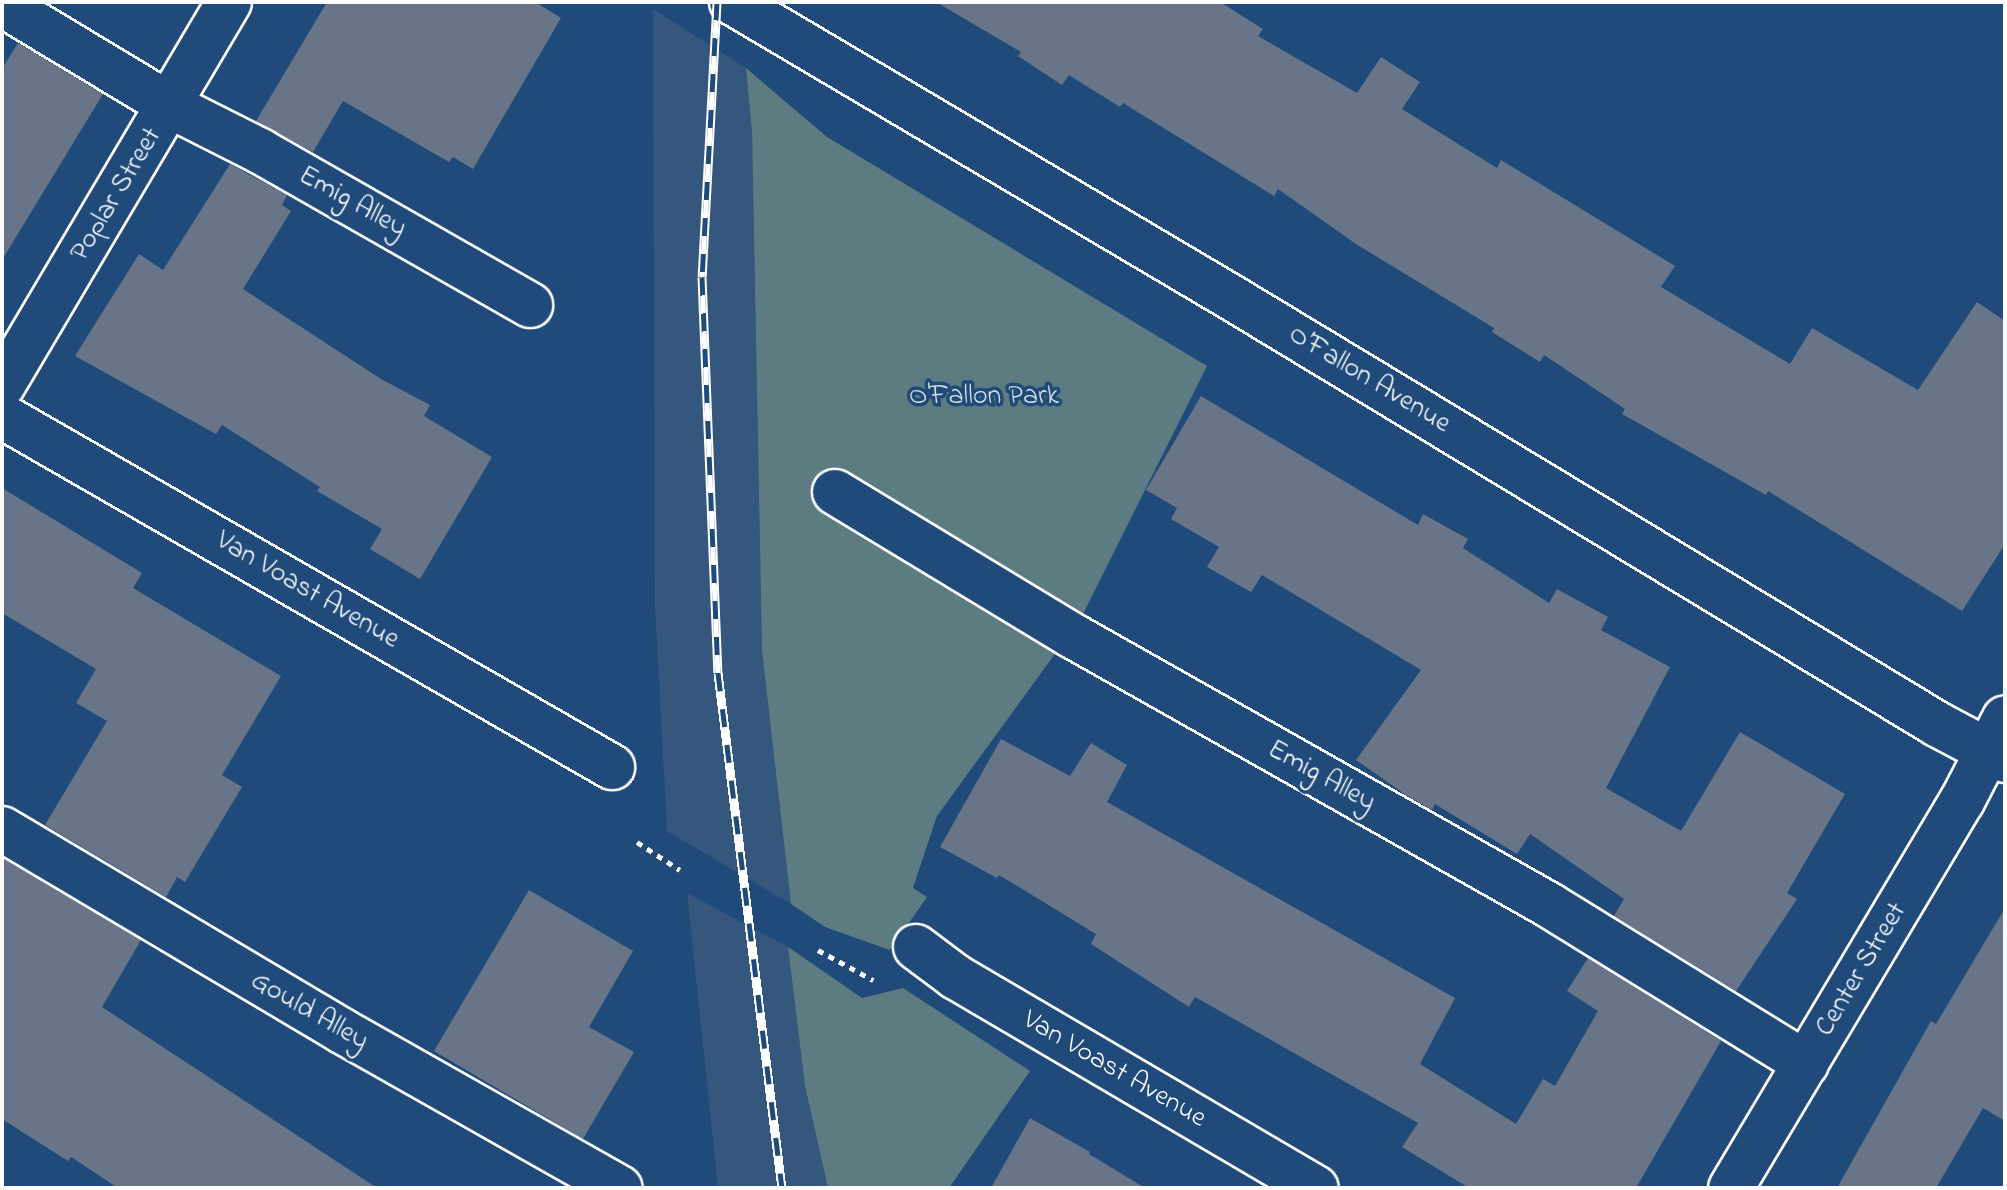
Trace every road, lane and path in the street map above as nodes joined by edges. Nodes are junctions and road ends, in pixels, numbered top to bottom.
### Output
1 (229, 2) edge
2 (732, 2) edge
3 (2, 4) edge
4 (171, 106) junction
5 (530, 305) dead end
6 (2, 386) edge
7 (2, 416) edge
8 (835, 492) dead end
9 (1999, 743) edge
10 (612, 767) dead end
11 (2, 829) edge
12 (637, 842) dead end
13 (680, 870) dead end
14 (916, 947) dead end
15 (818, 950) dead end
16 (881, 984) dead end
17 (1806, 1064) junction
18 (620, 1188) edge
19 (1316, 1188) edge
20 (1731, 1188) edge

1 - 4 street, Poplar Street
2 - 9 street, O’Fallon Avenue
3 - 4 street, Emig Alley
4 - 5 street, Emig Alley
4 - 6 street, Poplar Street
7 - 10 street, Van Voast Avenue
8 - 17 street, Emig Alley
9 - 17 street, Center Street
11 - 18 street, Gould Alley
12 - 13 path
14 - 19 street, Van Voast Avenue
15 - 16 path
17 - 20 street, Center Street

